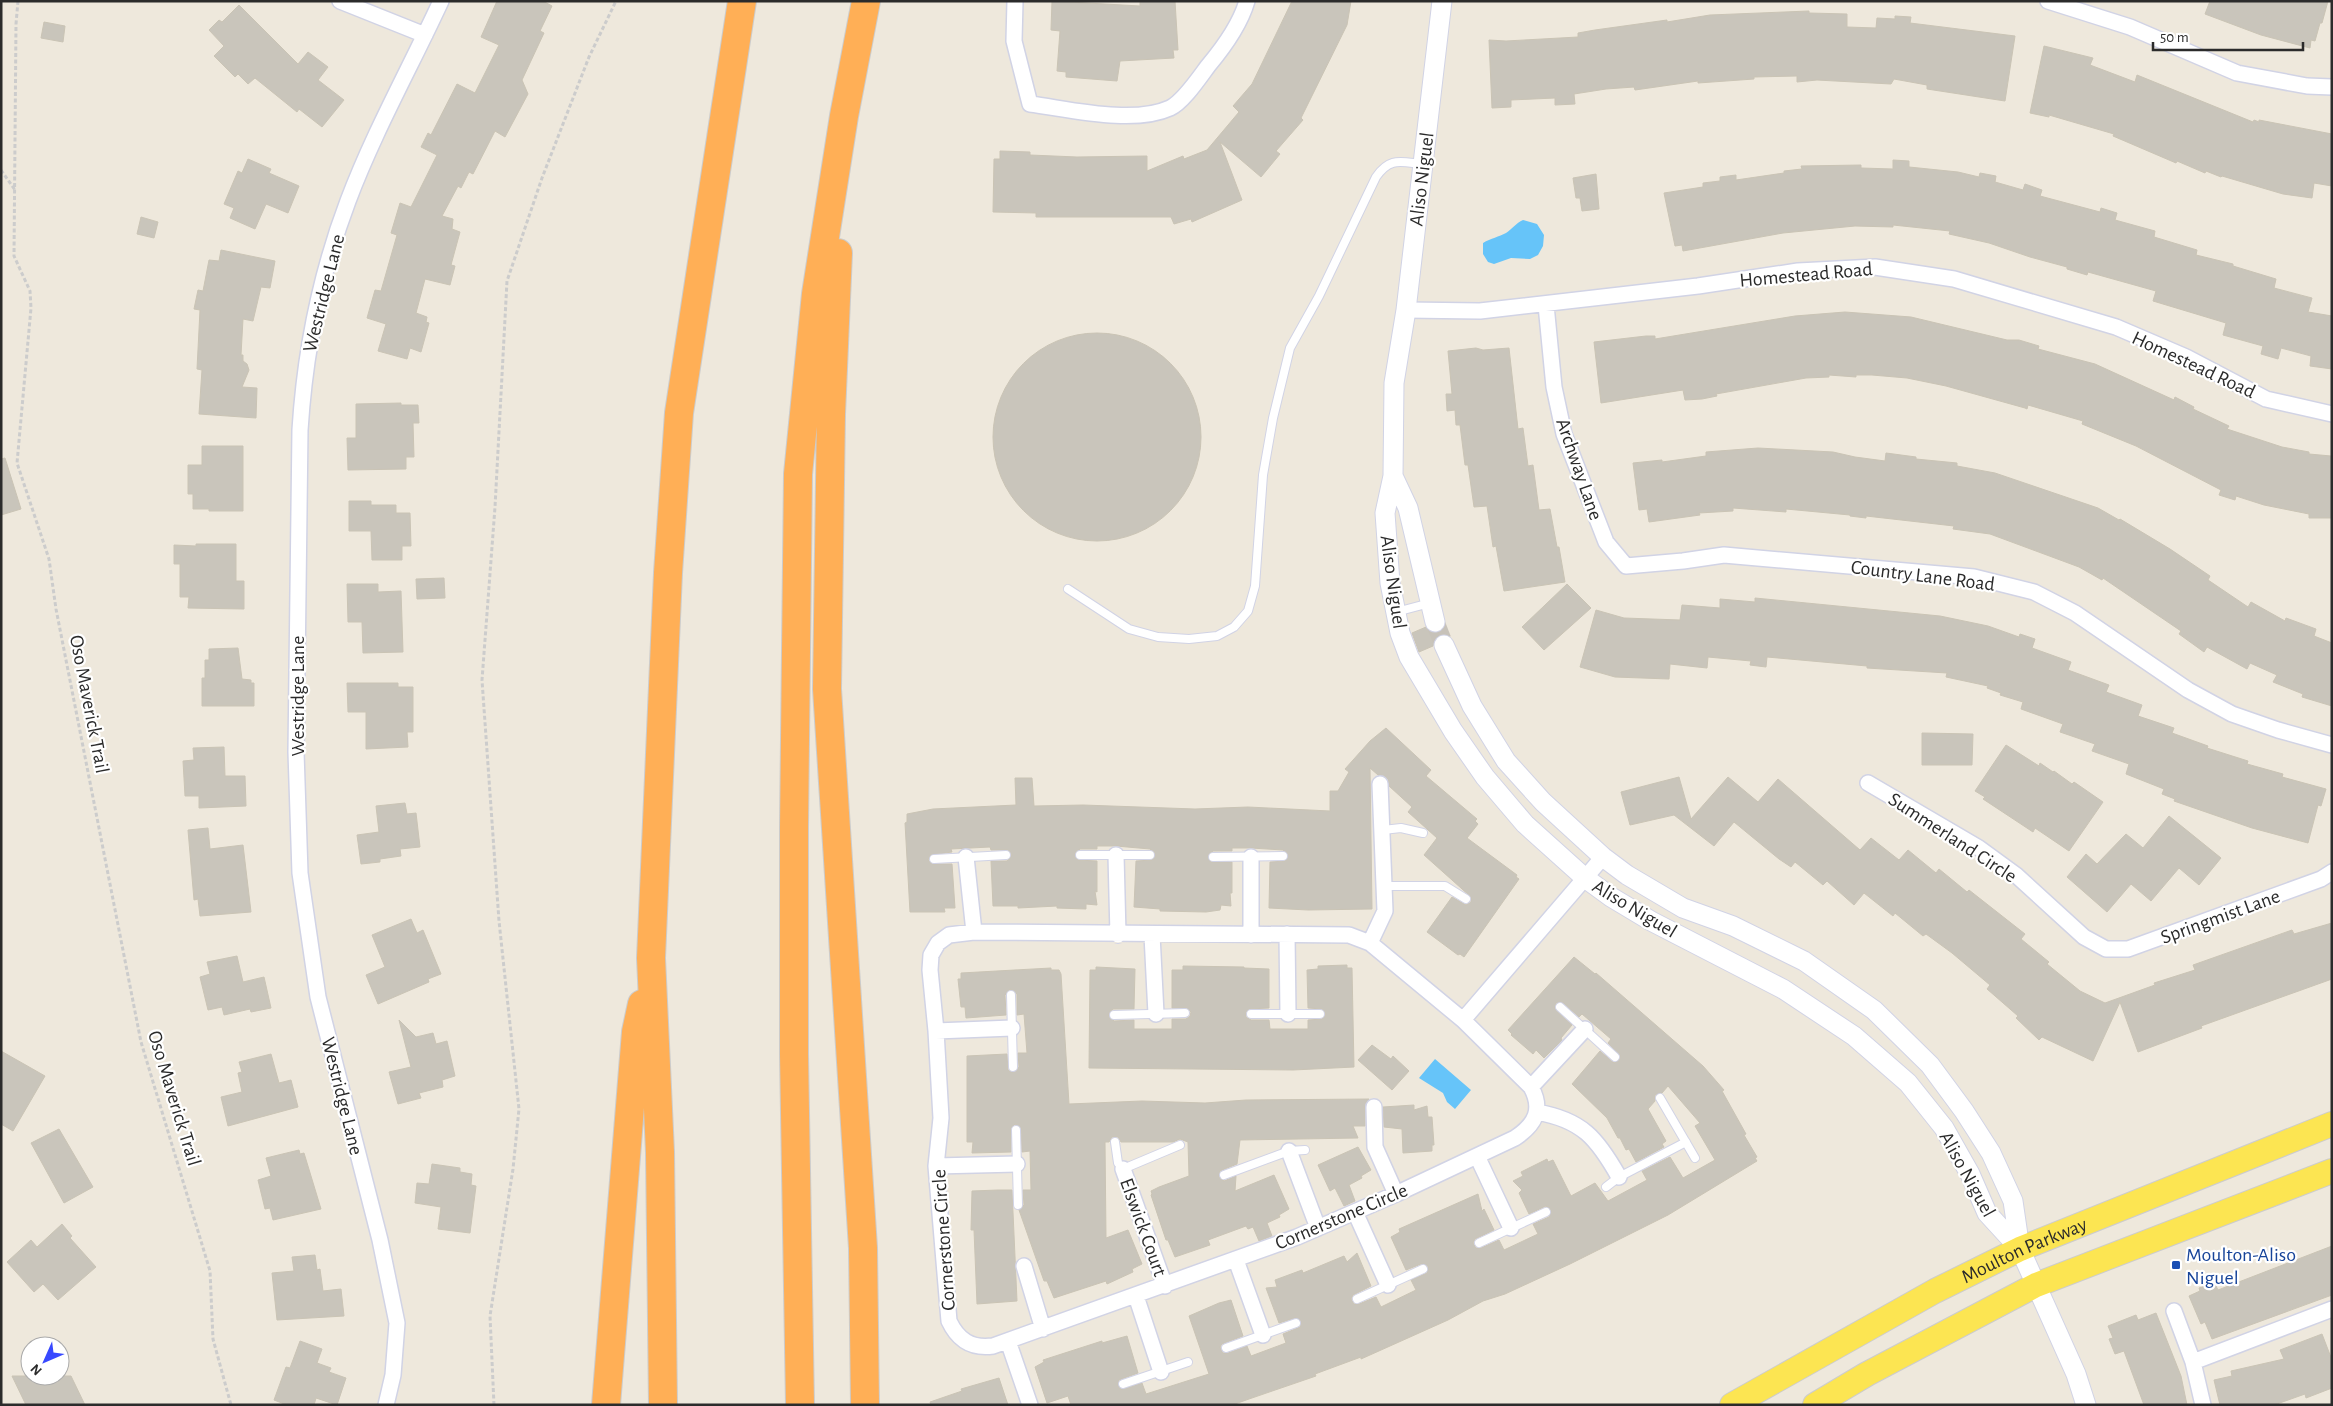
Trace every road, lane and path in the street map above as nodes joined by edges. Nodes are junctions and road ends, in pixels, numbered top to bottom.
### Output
1 (18, 1) edge
2 (340, 1) edge
3 (441, 1) edge
4 (616, 1) edge
5 (742, 1) edge
6 (866, 1) edge
7 (1015, 1) edge
8 (1247, 1) edge
9 (1442, 1) edge
10 (2048, 1) edge
11 (425, 36) junction
12 (2332, 86) edge
13 (844, 116) junction
14 (1422, 164) junction
15 (1, 170) edge
16 (16, 192) junction
17 (1546, 305) junction
18 (1406, 310) junction
19 (2332, 414) edge
20 (1393, 476) junction
21 (1626, 566) joint
22 (1068, 588) dead end
23 (1430, 603) junction
24 (1395, 612) junction
25 (1435, 622) tunnel mouth
26 (1444, 644) tunnel mouth
27 (2332, 745) edge
28 (1506, 761) junction
29 (1485, 776) junction
30 (1868, 783) dead end
31 (1380, 784) dead end
32 (1383, 830) junction
33 (1423, 833) dead end
34 (1006, 854) dead end
35 (1080, 855) dead end
36 (1116, 855) junction
37 (1150, 855) dead end
38 (1251, 856) junction
39 (1283, 856) dead end
40 (966, 857) junction
41 (1213, 857) dead end
42 (1603, 857) junction
43 (934, 859) dead end
44 (2332, 872) edge
45 (1585, 878) junction
46 (1385, 886) junction
47 (1466, 899) dead end
48 (974, 932) junction
49 (1118, 934) junction
50 (1287, 934) junction
51 (1152, 935) junction
52 (1251, 935) junction
53 (1370, 943) junction
54 (2106, 949) joint
55 (651, 958) junction
56 (1011, 995) dead end
57 (1560, 1007) dead end
58 (1185, 1013) dead end
59 (1156, 1014) junction
60 (1250, 1014) dead end
61 (1288, 1014) junction
62 (1320, 1014) dead end
63 (1114, 1015) dead end
64 (1463, 1020) junction
65 (1012, 1028) junction
66 (936, 1030) junction
67 (1585, 1030) junction
68 (1615, 1056) dead end
69 (1013, 1067) dead end
70 (1531, 1087) junction
71 (1660, 1098) dead end
72 (1374, 1107) dead end
73 (1536, 1112) junction
74 (2332, 1124) edge
75 (1016, 1130) dead end
76 (1116, 1142) dead end
77 (1686, 1142) junction
78 (1180, 1145) dead end
79 (1305, 1150) dead end
80 (1289, 1151) junction
81 (1477, 1156) junction
82 (1695, 1158) dead end
83 (1016, 1164) junction
84 (936, 1166) junction
85 (1123, 1169) junction
86 (2332, 1171) edge
87 (1224, 1175) dead end
88 (1619, 1178) junction
89 (1606, 1187) dead end
90 (1396, 1194) junction
91 (1018, 1204) dead end
92 (1354, 1212) junction
93 (1546, 1212) dead end
94 (1318, 1228) junction
95 (1511, 1228) junction
96 (1479, 1242) dead end
97 (2020, 1249) junction
98 (1236, 1260) junction
99 (1024, 1266) dead end
100 (1423, 1269) dead end
101 (2036, 1284) junction
102 (1388, 1285) junction
103 (1165, 1286) junction
104 (1136, 1296) junction
105 (1357, 1299) dead end
106 (2332, 1309) edge
107 (2174, 1311) dead end
108 (1296, 1324) dead end
109 (1043, 1329) junction
110 (1263, 1335) junction
111 (1008, 1341) junction
112 (1226, 1348) dead end
113 (1188, 1362) dead end
114 (2193, 1362) junction
115 (1160, 1372) junction
116 (1123, 1384) dead end
117 (231, 1405) edge
118 (386, 1405) edge
119 (494, 1405) edge
120 (606, 1405) edge
121 (663, 1405) edge
122 (800, 1405) edge
123 (864, 1405) edge
124 (1030, 1405) edge
125 (1732, 1405) edge
126 (1815, 1405) edge
127 (2086, 1405) edge
128 (2203, 1405) edge

1 - 16 path, Oso Maverick Trail
2 - 11 street
3 - 11 street, Westridge Lane
4 - 119 path
5 - 55 highway
6 - 13 highway
7 - 8 street
9 - 14 street, Aliso Niguel
10 - 12 street
11 - 118 street, Westridge Lane
13 - 122 highway
13 - 123 highway
14 - 18 street, Aliso Niguel
14 - 22 lane
15 - 16 path
16 - 117 path, Oso Maverick Trail
17 - 18 street, Homestead Road
17 - 19 street, Homestead Road
17 - 21 street, Archway Lane
18 - 20 street, Aliso Niguel
20 - 23 street, Aliso Niguel
20 - 24 street, Aliso Niguel
21 - 27 street, Country Lane Road
23 - 24 lane
23 - 25 street, Aliso Niguel
24 - 29 street, Aliso Niguel
26 - 28 street, Aliso Niguel
28 - 29 street
28 - 42 street, Aliso Niguel
29 - 45 street, Aliso Niguel
30 - 54 street, Summerland Circle
31 - 32 street
32 - 33 lane
32 - 46 street
34 - 40 lane
35 - 36 lane
36 - 37 lane
36 - 49 street
38 - 39 lane
38 - 41 lane
38 - 52 street
40 - 43 lane
40 - 48 street
42 - 45 street
42 - 97 street, Aliso Niguel
44 - 54 street, Springmist Lane
45 - 64 street
45 - 97 street, Aliso Niguel
46 - 47 lane
46 - 53 street
48 - 49 street, Cornerstone Circle
48 - 66 street, Cornerstone Circle
49 - 51 street, Cornerstone Circle
50 - 52 street, Cornerstone Circle
50 - 53 street, Cornerstone Circle
50 - 61 street
51 - 52 street, Cornerstone Circle
51 - 59 street
53 - 64 street, Cornerstone Circle
55 - 120 highway
55 - 121 highway
56 - 65 lane
57 - 67 lane
58 - 59 lane
59 - 63 lane
60 - 61 lane
61 - 62 lane
64 - 70 street, Cornerstone Circle
65 - 66 street
65 - 69 lane
66 - 84 street, Cornerstone Circle
67 - 68 lane
67 - 70 street
70 - 73 street
71 - 77 lane
72 - 90 street
73 - 81 street, Cornerstone Circle
73 - 88 street
74 - 97 main road, Moulton Parkway
75 - 83 lane
76 - 85 lane
77 - 82 lane
77 - 88 lane
78 - 85 lane
79 - 80 lane
80 - 87 lane
80 - 94 street
81 - 90 street, Cornerstone Circle
81 - 95 street
83 - 84 street
83 - 91 lane
84 - 111 street, Cornerstone Circle
85 - 103 street, Elswick Court
86 - 101 main road, Moulton Parkway
88 - 89 lane
90 - 92 street, Cornerstone Circle
92 - 94 street, Cornerstone Circle
92 - 102 street
93 - 95 lane
94 - 98 street, Cornerstone Circle
95 - 96 lane
97 - 101 street, Aliso Niguel
97 - 125 main road, Moulton Parkway
98 - 103 street, Cornerstone Circle
98 - 110 street
99 - 109 street
100 - 102 lane
101 - 126 main road, Moulton Parkway
101 - 127 street, Aliso Niguel
102 - 105 lane
103 - 104 street, Cornerstone Circle
104 - 109 street, Cornerstone Circle
104 - 115 street
106 - 114 street
107 - 114 street
108 - 110 lane
109 - 111 street, Cornerstone Circle
110 - 112 lane
111 - 124 street
113 - 115 lane
114 - 128 street
115 - 116 lane

